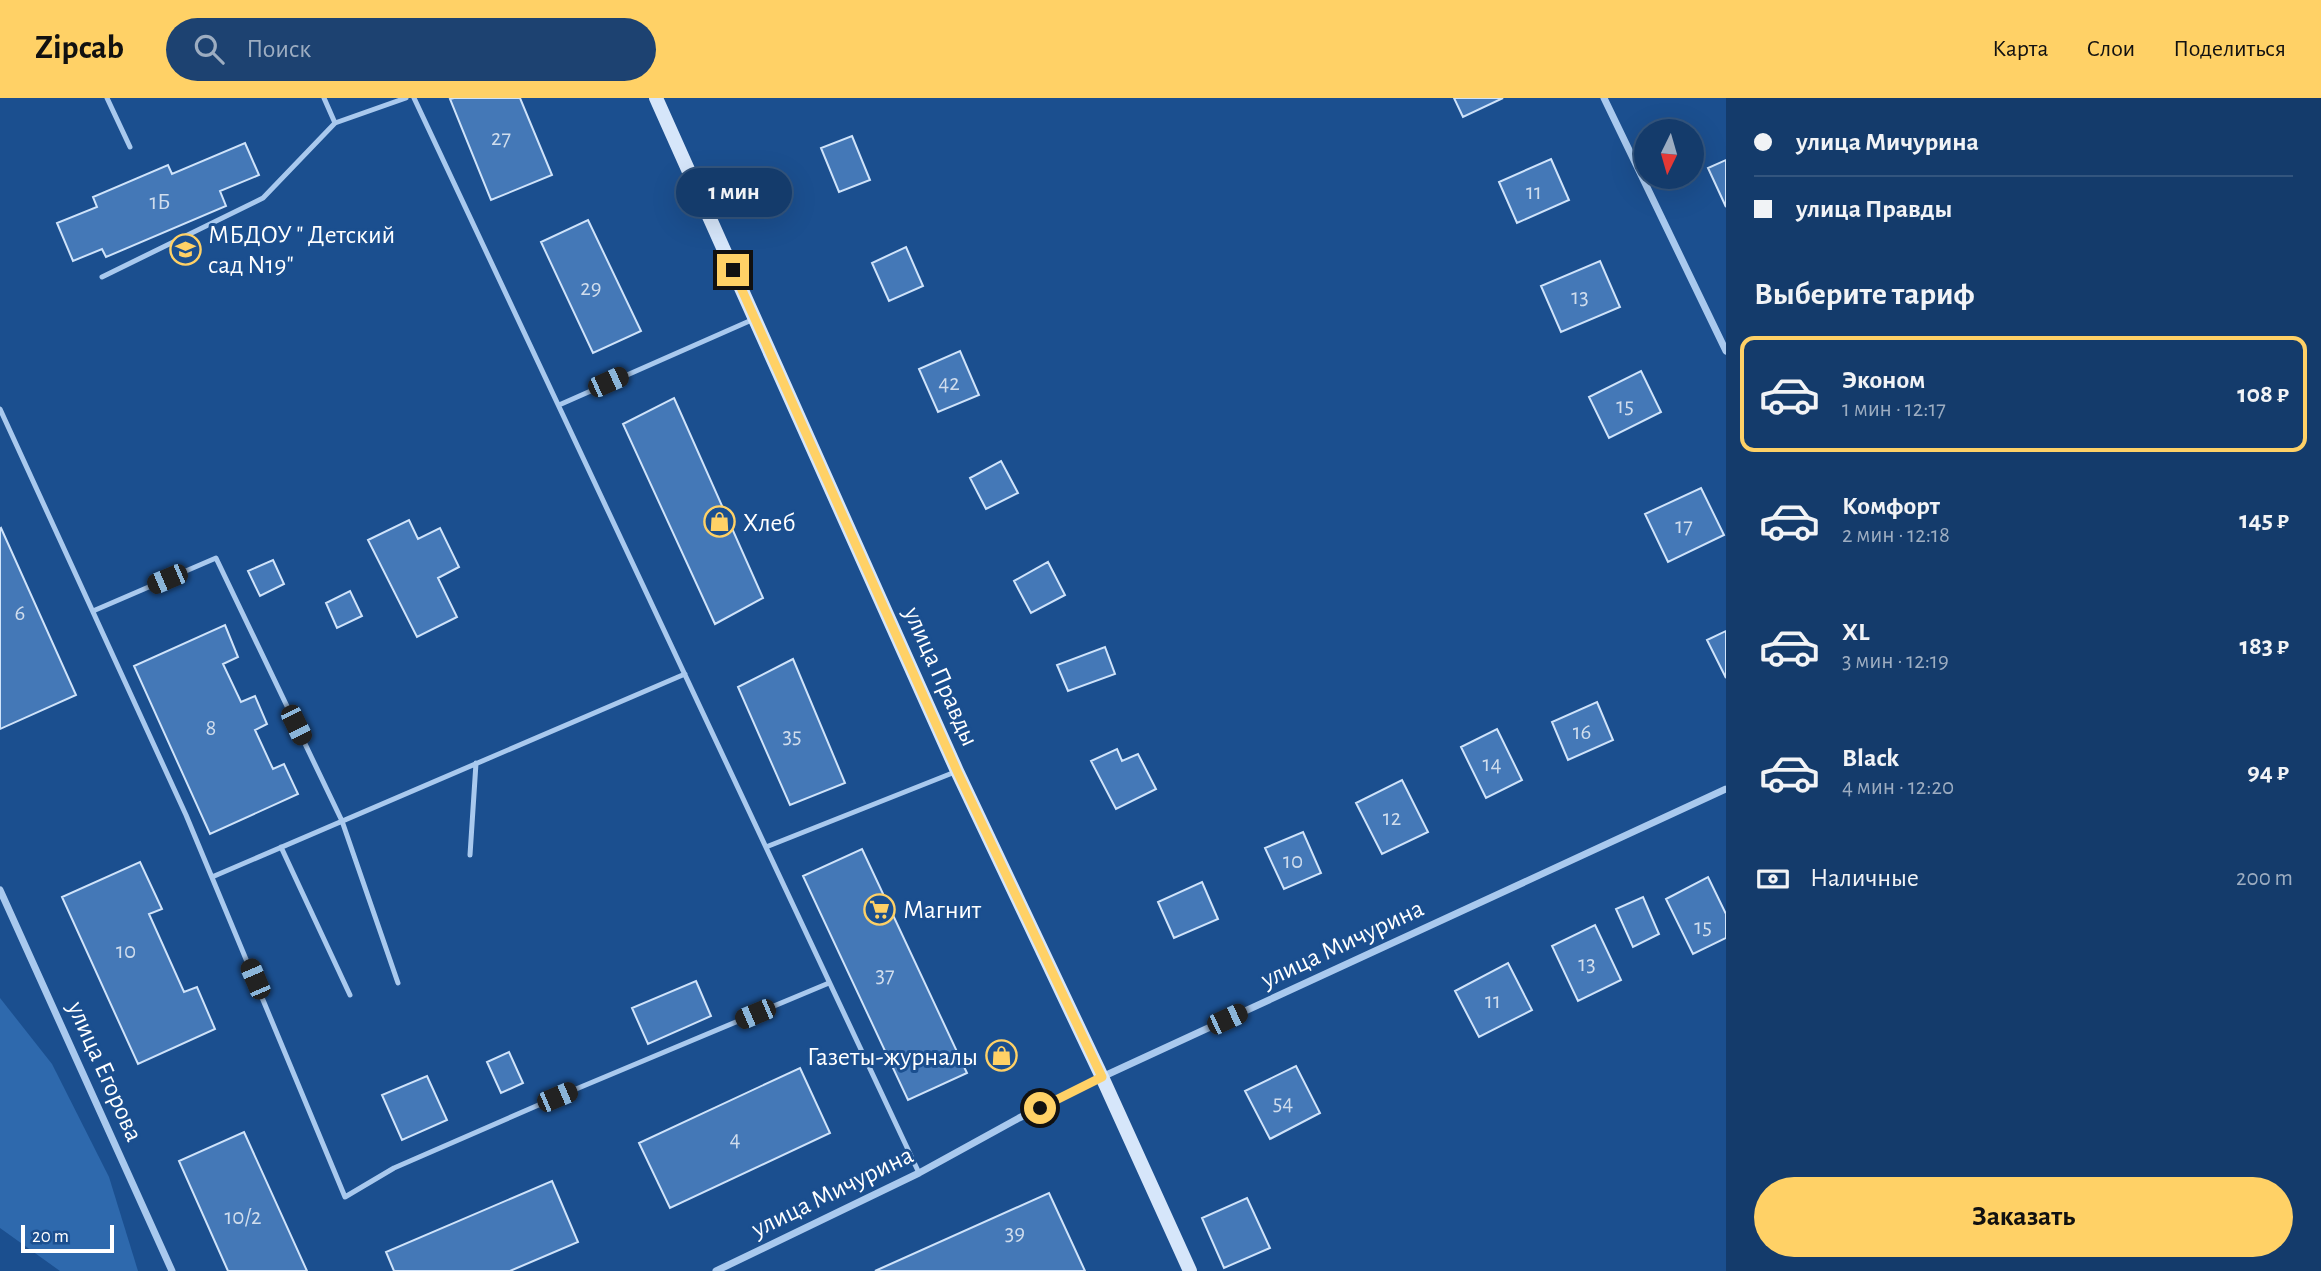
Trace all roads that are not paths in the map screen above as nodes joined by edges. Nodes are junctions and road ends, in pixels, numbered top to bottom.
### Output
1 (107, 98) edge
2 (324, 98) edge
3 (406, 98) edge
4 (414, 98) edge
5 (656, 98) edge
6 (1604, 98) edge
7 (335, 123) junction
8 (130, 147) dead end
9 (102, 277) dead end
10 (755, 319) junction
11 (1726, 351) edge
12 (559, 405) junction
13 (0, 409) edge
14 (93, 611) junction
15 (685, 674) junction
16 (476, 764) junction
17 (957, 771) junction
18 (1726, 789) edge
19 (342, 821) junction
20 (281, 847) junction
21 (766, 847) junction
22 (470, 855) dead end
23 (212, 877) junction
24 (0, 890) edge
25 (398, 983) dead end
26 (829, 983) junction
27 (350, 995) dead end
28 (1102, 1077) junction
29 (919, 1173) junction
30 (172, 1271) edge
31 (716, 1271) edge
32 (1190, 1271) edge

1 - 8 lane
2 - 7 lane
3 - 7 lane
4 - 12 lane
5 - 10 street, улица Правды
6 - 11 street
7 - 9 lane
10 - 12 lane
10 - 17 street, улица Правды
12 - 15 lane
13 - 14 lane
14 - 19 lane
14 - 23 lane
15 - 16 lane
15 - 21 lane
16 - 19 lane
16 - 22 lane
17 - 21 lane
17 - 28 street, улица Правды
18 - 28 street, улица Мичурина
19 - 20 lane
19 - 25 lane
20 - 23 lane
20 - 27 lane
21 - 26 lane
23 - 26 lane
24 - 30 street, улица Егорова
26 - 29 lane
28 - 29 street, улица Мичурина
28 - 32 street, улица Правды
29 - 31 street, улица Мичурина

